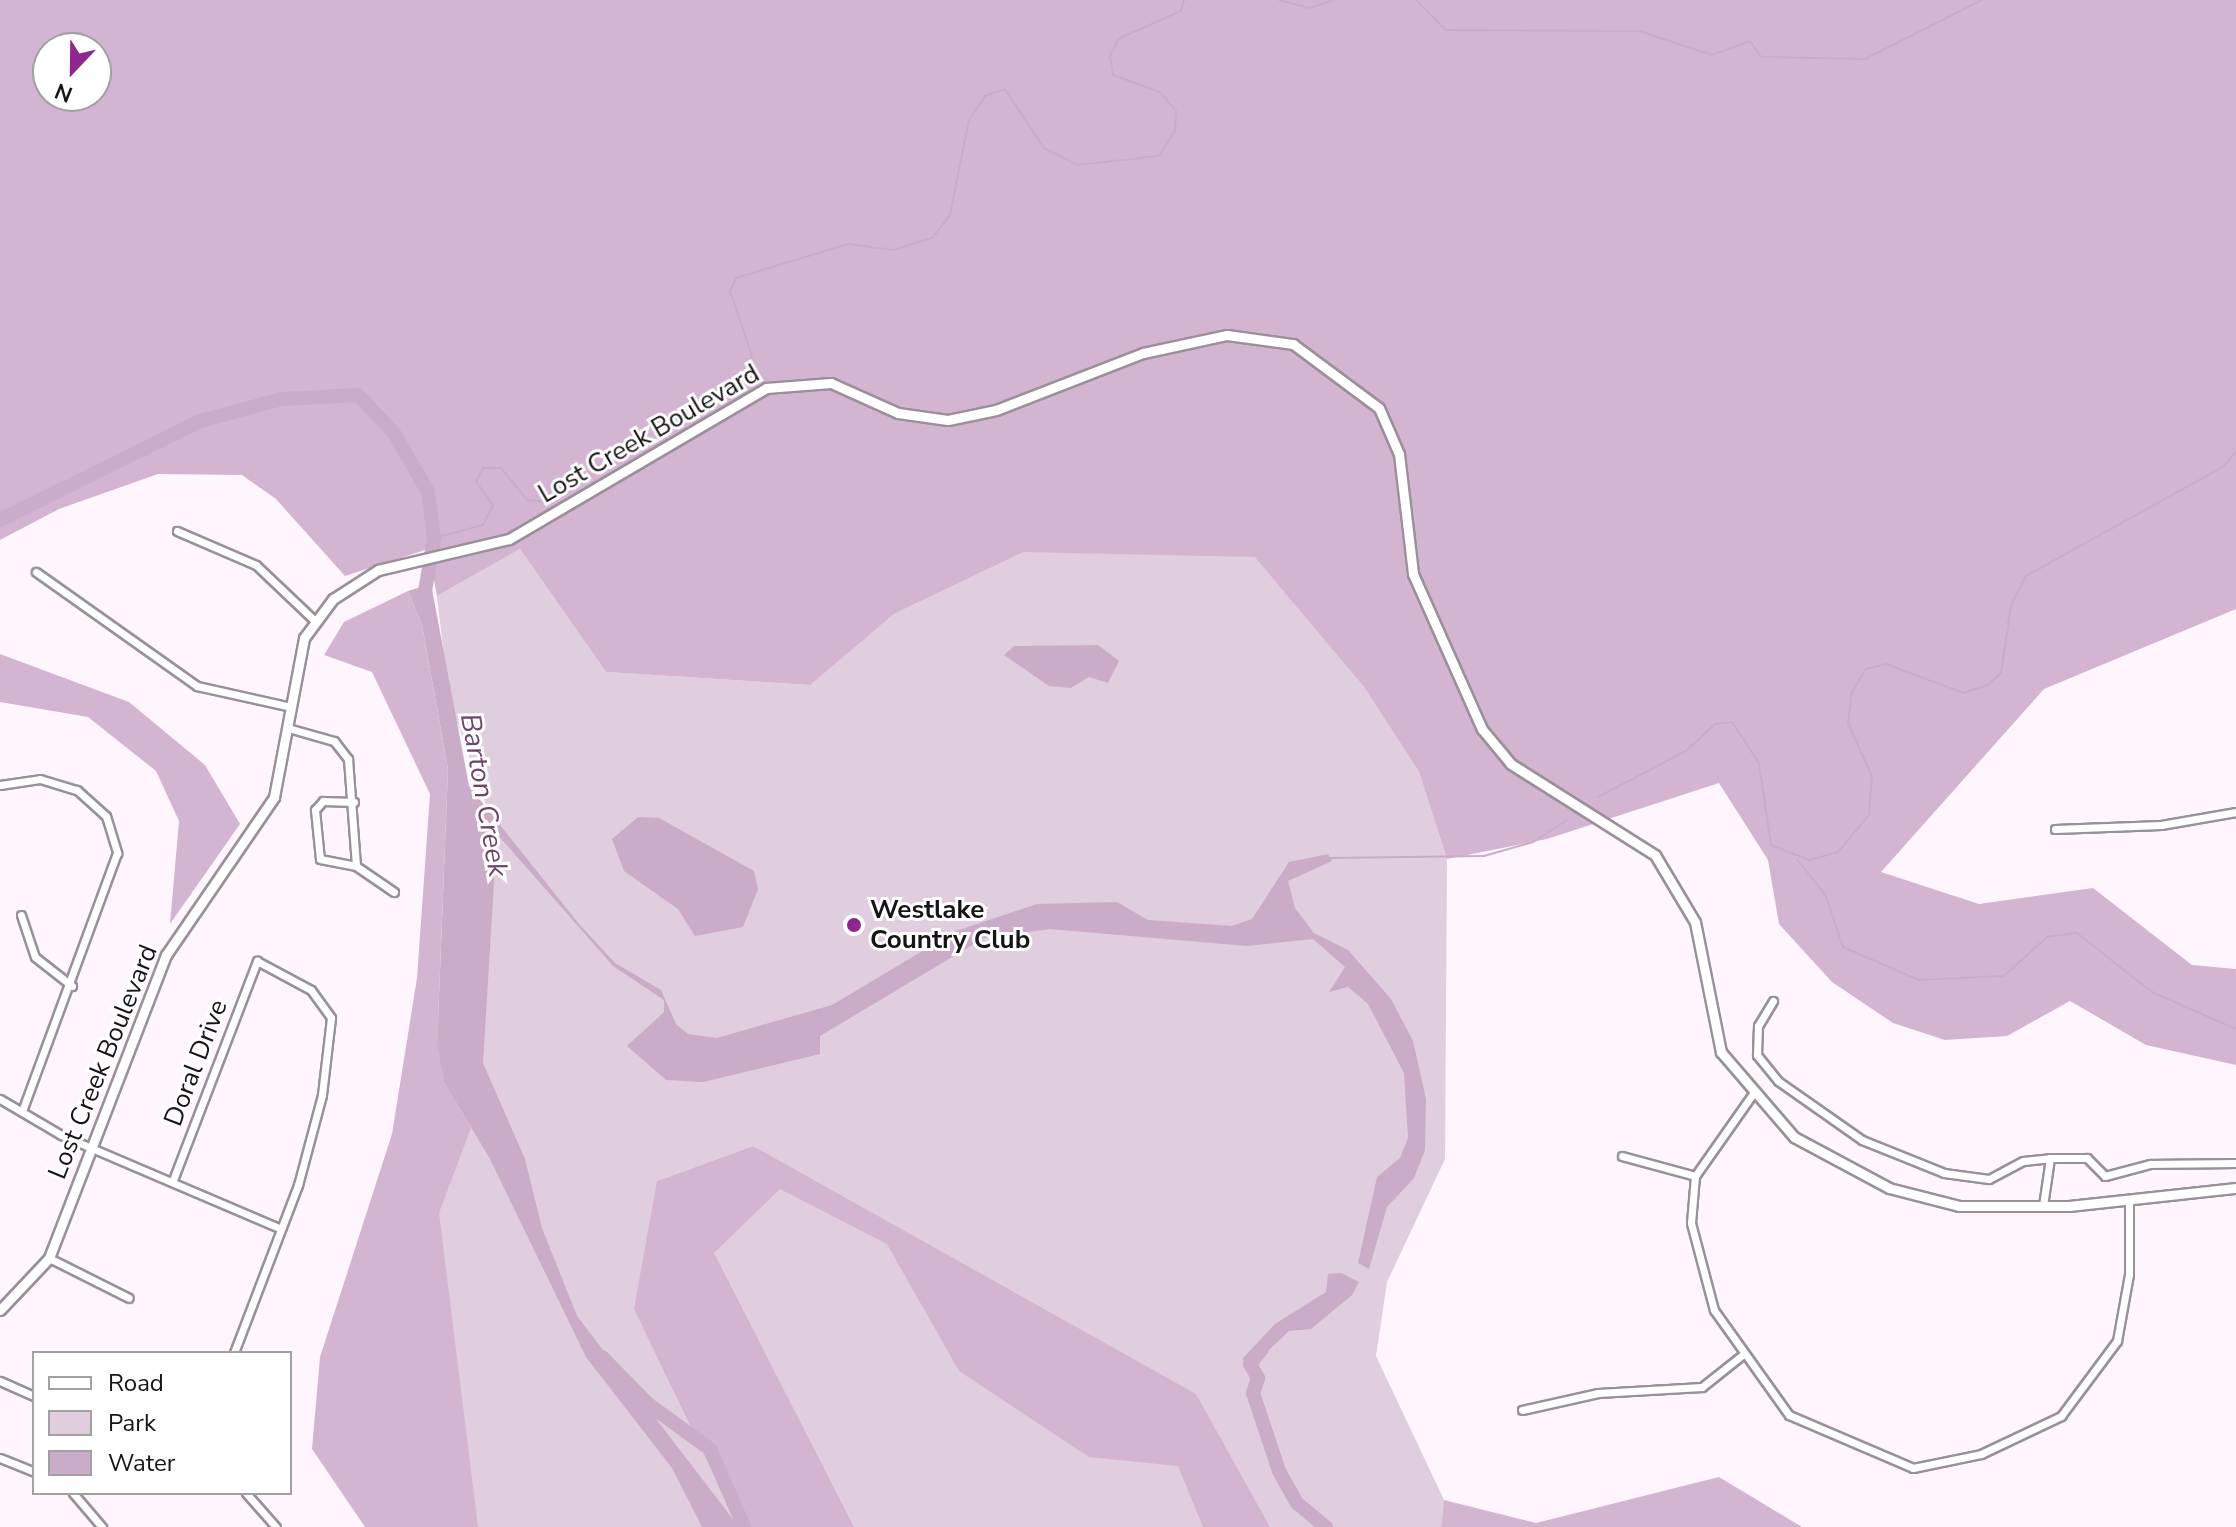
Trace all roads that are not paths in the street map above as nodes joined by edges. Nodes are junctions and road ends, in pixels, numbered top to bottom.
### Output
1 (177, 531) dead end
2 (36, 572) dead end
3 (313, 619) junction
4 (291, 707) junction
5 (288, 728) junction
6 (0, 785) edge
7 (354, 802) junction
8 (2236, 812) edge
9 (2055, 829) dead end
10 (356, 866) junction
11 (394, 892) dead end
12 (21, 915) dead end
13 (72, 986) junction
14 (1773, 1001) dead end
15 (1752, 1095) junction
16 (0, 1099) edge
17 (22, 1111) junction
18 (92, 1149) junction
19 (1622, 1156) dead end
20 (2050, 1158) junction
21 (2236, 1163) edge
22 (1695, 1176) junction
23 (173, 1180) junction
24 (2236, 1188) edge
25 (2129, 1200) junction
26 (2043, 1206) junction
27 (281, 1229) junction
28 (49, 1258) junction
29 (129, 1298) dead end
30 (0, 1310) edge
31 (235, 1351) edge
32 (1741, 1356) junction
33 (0, 1381) edge
34 (32, 1395) edge
35 (1522, 1410) dead end
36 (0, 1458) edge
37 (32, 1471) edge
38 (75, 1495) edge
39 (248, 1495) edge
40 (102, 1527) edge
41 (276, 1527) edge

1 - 3 street
2 - 4 street
3 - 4 street, Lost Creek Boulevard
3 - 15 street, Lost Creek Boulevard
4 - 5 street, Lost Creek Boulevard
5 - 7 street
5 - 18 street, Lost Creek Boulevard
6 - 13 street
7 - 10 street
7 - 10 street
8 - 9 street
10 - 11 street
12 - 13 street
13 - 17 street
14 - 20 street
15 - 22 street
15 - 26 street, Lost Creek Boulevard
16 - 17 street
17 - 18 street
18 - 23 street
18 - 28 street, Lost Creek Boulevard
19 - 22 street
20 - 21 street
20 - 26 street
22 - 32 street
23 - 27 street
23 - 27 street, Doral Drive
24 - 25 street, Lost Creek Boulevard
25 - 26 street, Lost Creek Boulevard
25 - 32 street
27 - 31 street
28 - 29 street
28 - 30 street, Lost Creek Boulevard
32 - 35 street
33 - 34 street
36 - 37 street
38 - 40 street
39 - 41 street

